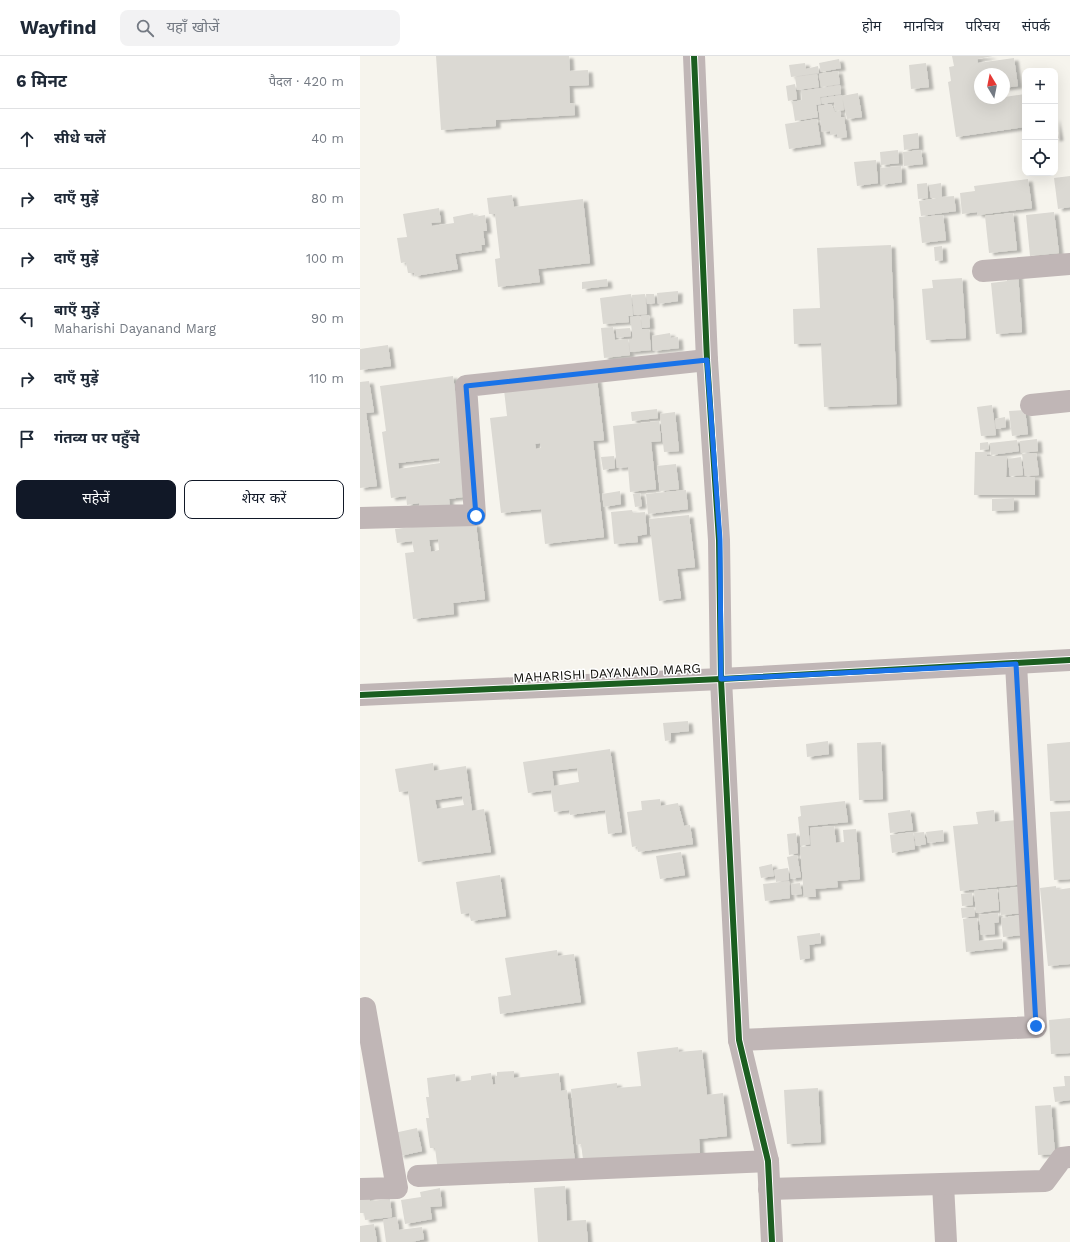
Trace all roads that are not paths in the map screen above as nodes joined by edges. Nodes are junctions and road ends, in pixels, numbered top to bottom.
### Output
1 (694, 56) edge
2 (1070, 264) edge
3 (983, 271) dead end
4 (707, 360) junction
5 (1070, 401) edge
6 (1031, 405) dead end
7 (360, 518) edge
8 (1070, 660) edge
9 (1016, 664) junction
10 (721, 679) junction
11 (360, 695) edge
12 (365, 1008) dead end
13 (739, 1040) junction
14 (1070, 1157) edge
15 (768, 1161) junction
16 (418, 1176) dead end
17 (943, 1184) junction
18 (769, 1188) junction
19 (360, 1189) edge
20 (772, 1242) edge
21 (946, 1242) edge

1 - 4 street
2 - 3 street
4 - 7 street
4 - 10 street
5 - 6 street
8 - 9 street, MAHARISHI DAYANAND MARG
9 - 10 street, MAHARISHI DAYANAND MARG
9 - 13 street
10 - 11 street, MAHARISHI DAYANAND MARG
10 - 13 street
12 - 19 street
13 - 15 street
14 - 17 street
15 - 16 street
15 - 18 street
17 - 18 street
17 - 21 street
18 - 20 street

